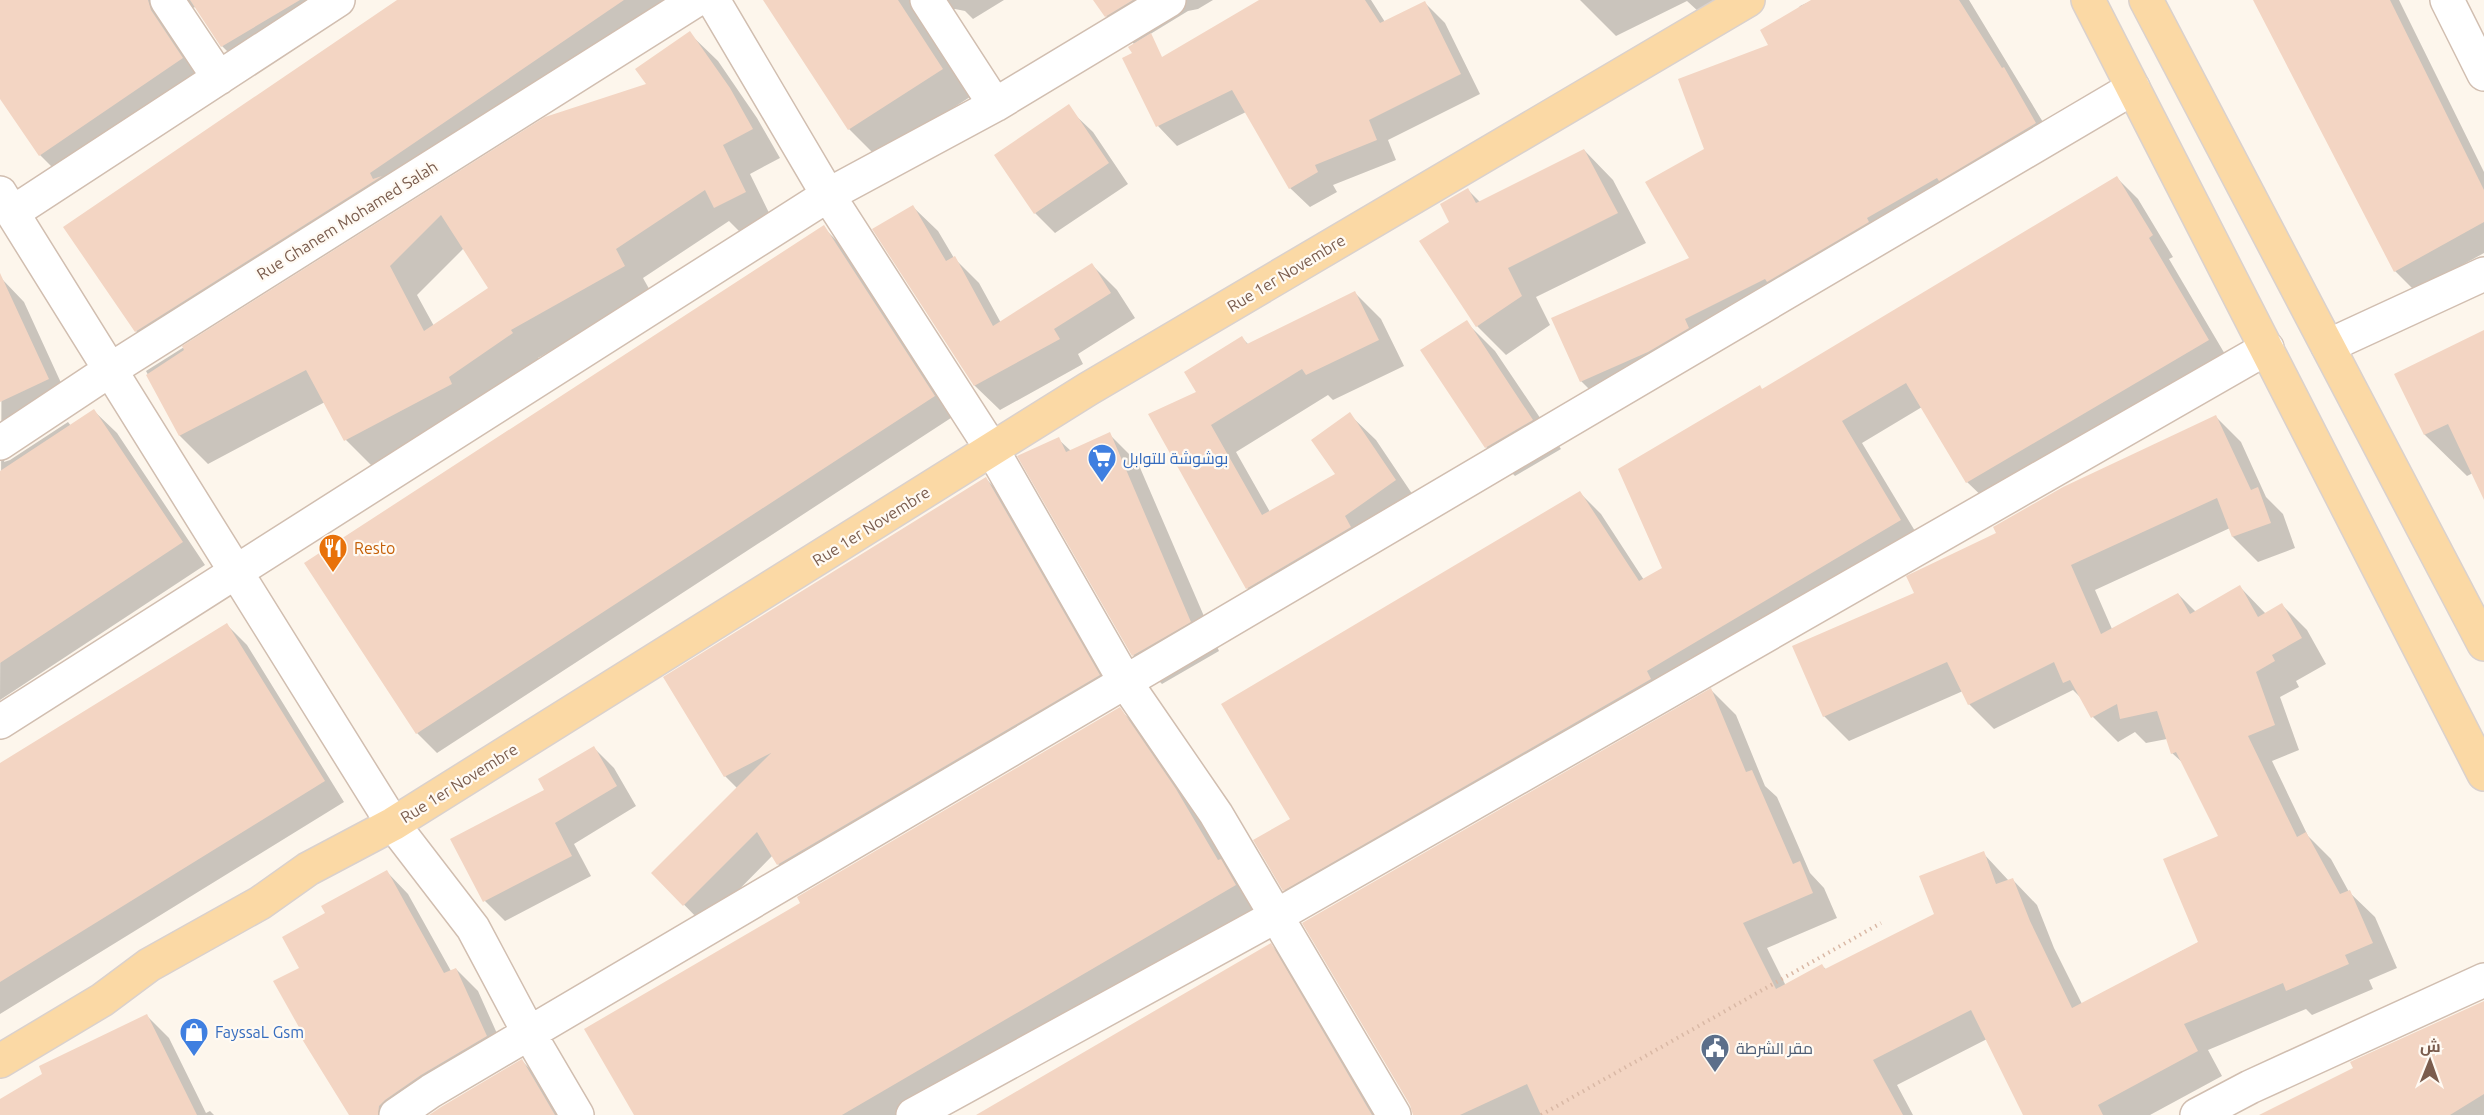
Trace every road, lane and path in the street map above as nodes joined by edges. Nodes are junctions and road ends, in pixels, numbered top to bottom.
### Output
1 (167, 0) edge
2 (338, 0) edge
3 (696, 0) edge
4 (713, 0) edge
5 (927, 0) edge
6 (1169, 0) edge
7 (1748, 0) edge
8 (2088, 0) edge
9 (2146, 0) edge
10 (2447, 0) edge
11 (2484, 74) edge
12 (219, 78) junction
13 (2133, 88) junction
14 (995, 105) junction
15 (828, 195) junction
16 (6, 203) edge
17 (2484, 274) edge
18 (2328, 346) junction
19 (2267, 348) junction
20 (110, 370) junction
21 (0, 442) edge
22 (993, 451) junction
23 (235, 570) junction
24 (2484, 644) edge
25 (1126, 683) junction
26 (0, 722) edge
27 (2484, 774) edge
28 (393, 824) junction
29 (1278, 915) junction
30 (1881, 923) dead end
31 (2484, 980) edge
32 (530, 1035) junction
33 (0, 1060) edge
34 (396, 1115) edge
35 (578, 1115) edge
36 (913, 1115) edge
37 (1394, 1115) edge
38 (1541, 1115) edge
39 (2197, 1115) edge

1 - 12 street
2 - 12 street
3 - 20 street, Rue Ghanem Mohamed Salah
4 - 15 street
5 - 14 street
6 - 14 street
7 - 22 main road, Rue 1er Novembre
8 - 13 main road
9 - 18 main road
10 - 11 street
12 - 16 street
13 - 19 main road
13 - 25 street
14 - 15 street
15 - 22 street
15 - 23 street
16 - 20 street
17 - 18 street
18 - 24 main road
19 - 27 main road
19 - 29 street
20 - 21 street, Rue Ghanem Mohamed Salah
20 - 23 street
22 - 25 street
22 - 28 main road, Rue 1er Novembre
23 - 26 street
23 - 28 street
25 - 29 street
25 - 32 street
28 - 32 street
28 - 33 main road, Rue 1er Novembre
29 - 36 street
29 - 37 street
30 - 38 path
31 - 39 street
32 - 34 street
32 - 35 street

